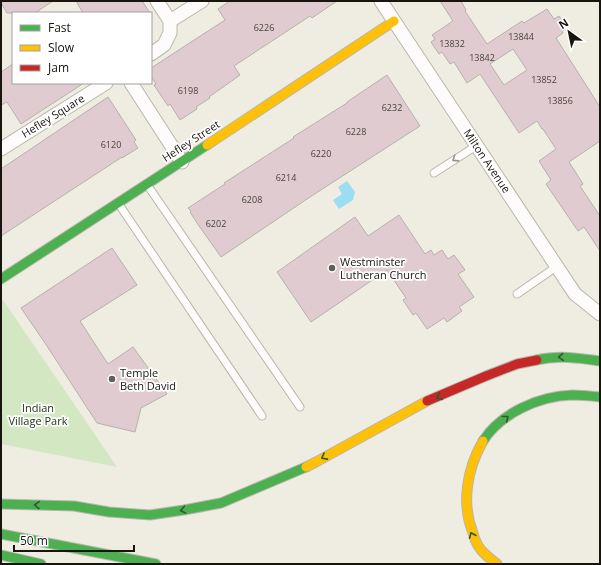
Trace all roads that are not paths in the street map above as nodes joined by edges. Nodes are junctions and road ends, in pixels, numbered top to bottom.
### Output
1 (157, 1) edge
2 (202, 1) edge
3 (381, 1) edge
4 (170, 21) junction
5 (394, 21) junction
6 (152, 53) edge
7 (104, 84) edge
8 (132, 84) edge
9 (476, 146) junction
10 (1, 149) edge
11 (182, 162) junction
12 (434, 173) dead end
13 (147, 184) junction
14 (118, 203) junction
15 (556, 267) junction
16 (1, 279) edge
17 (517, 294) dead end
18 (600, 314) edge
19 (600, 361) edge
20 (600, 397) edge
21 (300, 408) dead end
22 (262, 416) dead end
23 (1, 504) edge
24 (1, 534) edge
25 (1, 555) edge
26 (41, 564) edge
27 (156, 564) edge
28 (497, 564) edge

1 - 4 street
2 - 4 street
3 - 5 street, Milton Avenue
4 - 6 street
5 - 9 street, Milton Avenue
5 - 11 main road, Hefley Street
7 - 10 street, Hefley Square
8 - 11 street
9 -> 12 lane
9 - 15 street, Milton Avenue
11 - 13 main road, Hefley Street
13 - 14 main road, Hefley Street
13 - 21 lane
14 - 16 main road, Hefley Street
14 - 22 lane
15 - 17 lane
15 - 18 street, Milton Avenue
19 -> 23 main road
28 -> 20 main road
24 - 27 main road
25 - 26 main road

